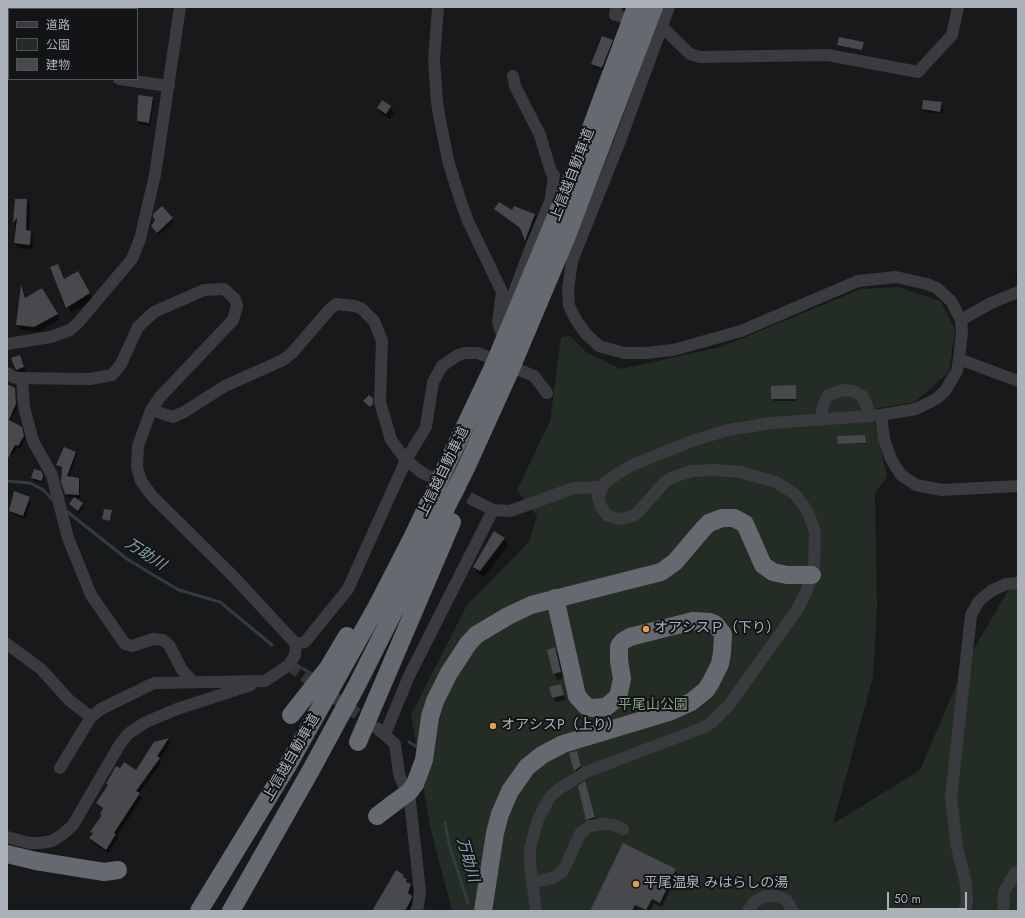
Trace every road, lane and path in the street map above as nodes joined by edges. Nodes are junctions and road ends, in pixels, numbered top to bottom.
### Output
1 (180, 7) edge
2 (438, 7) edge
3 (616, 7) edge
4 (636, 7) edge
5 (654, 7) edge
6 (669, 7) edge
7 (958, 7) edge
8 (662, 27) junction
9 (513, 76) dead end
10 (126, 80) edge
11 (168, 86) junction
12 (1018, 292) edge
13 (960, 320) junction
14 (499, 328) junction
15 (7, 344) edge
16 (959, 359) junction
17 (509, 370) junction
18 (7, 373) edge
19 (22, 378) junction
20 (1018, 381) edge
21 (547, 393) dead end
22 (151, 410) junction
23 (868, 415) junction
24 (881, 415) junction
25 (821, 418) junction
26 (450, 459) junction
27 (406, 460) junction
28 (421, 472) tunnel mouth
29 (1018, 486) edge
30 (602, 487) junction
31 (475, 501) tunnel mouth
32 (493, 510) junction
33 (812, 575) junction
34 (1018, 583) edge
35 (555, 598) junction
36 (7, 644) edge
37 (296, 644) junction
38 (265, 681) junction
39 (193, 682) junction
40 (292, 715) dead end
41 (91, 717) junction
42 (358, 742) dead end
43 (60, 768) dead end
44 (377, 816) dead end
45 (623, 829) dead end
46 (7, 837) edge
47 (7, 854) edge
48 (118, 870) dead end
49 (1018, 872) edge
50 (533, 882) junction
51 (200, 911) edge
52 (230, 911) edge
53 (416, 911) edge
54 (483, 911) edge
55 (536, 911) edge
56 (748, 911) edge
57 (793, 911) edge
58 (964, 911) edge
59 (1003, 911) edge

1 - 11 street
2 - 14 street
3 - 8 street
4 - 17 highway, 上信越自動車道, bridge
5 - 17 highway, 上信越自動車道, bridge
6 - 8 street
7 - 8 street
8 - 13 street
9 - 14 street
10 - 11 street
11 - 15 street
12 - 13 street
13 - 16 street
14 - 17 street
16 - 20 street
16 - 24 street
17 - 21 street
17 - 26 highway, 上信越自動車道
17 - 27 street
17 - 42 highway
17 - 52 highway, 上信越自動車道
18 - 19 street
19 - 22 street
19 - 39 street
22 - 27 street
22 - 37 street
23 - 24 street
23 - 25 street
23 - 25 street
24 - 29 street
25 - 30 street
26 - 40 highway
26 - 51 highway, 上信越自動車道
27 - 28 street
27 - 37 street
30 - 32 street
30 - 33 street
31 - 32 street
32 - 53 street
33 - 35 highway
33 - 50 street
34 - 58 street
35 - 44 highway, bridge
35 - 54 highway
36 - 41 street
37 - 38 street
38 - 39 street
38 - 46 street
39 - 41 street
41 - 43 street
45 - 50 street
47 - 48 highway
49 - 59 street
50 - 55 street
56 - 57 street

